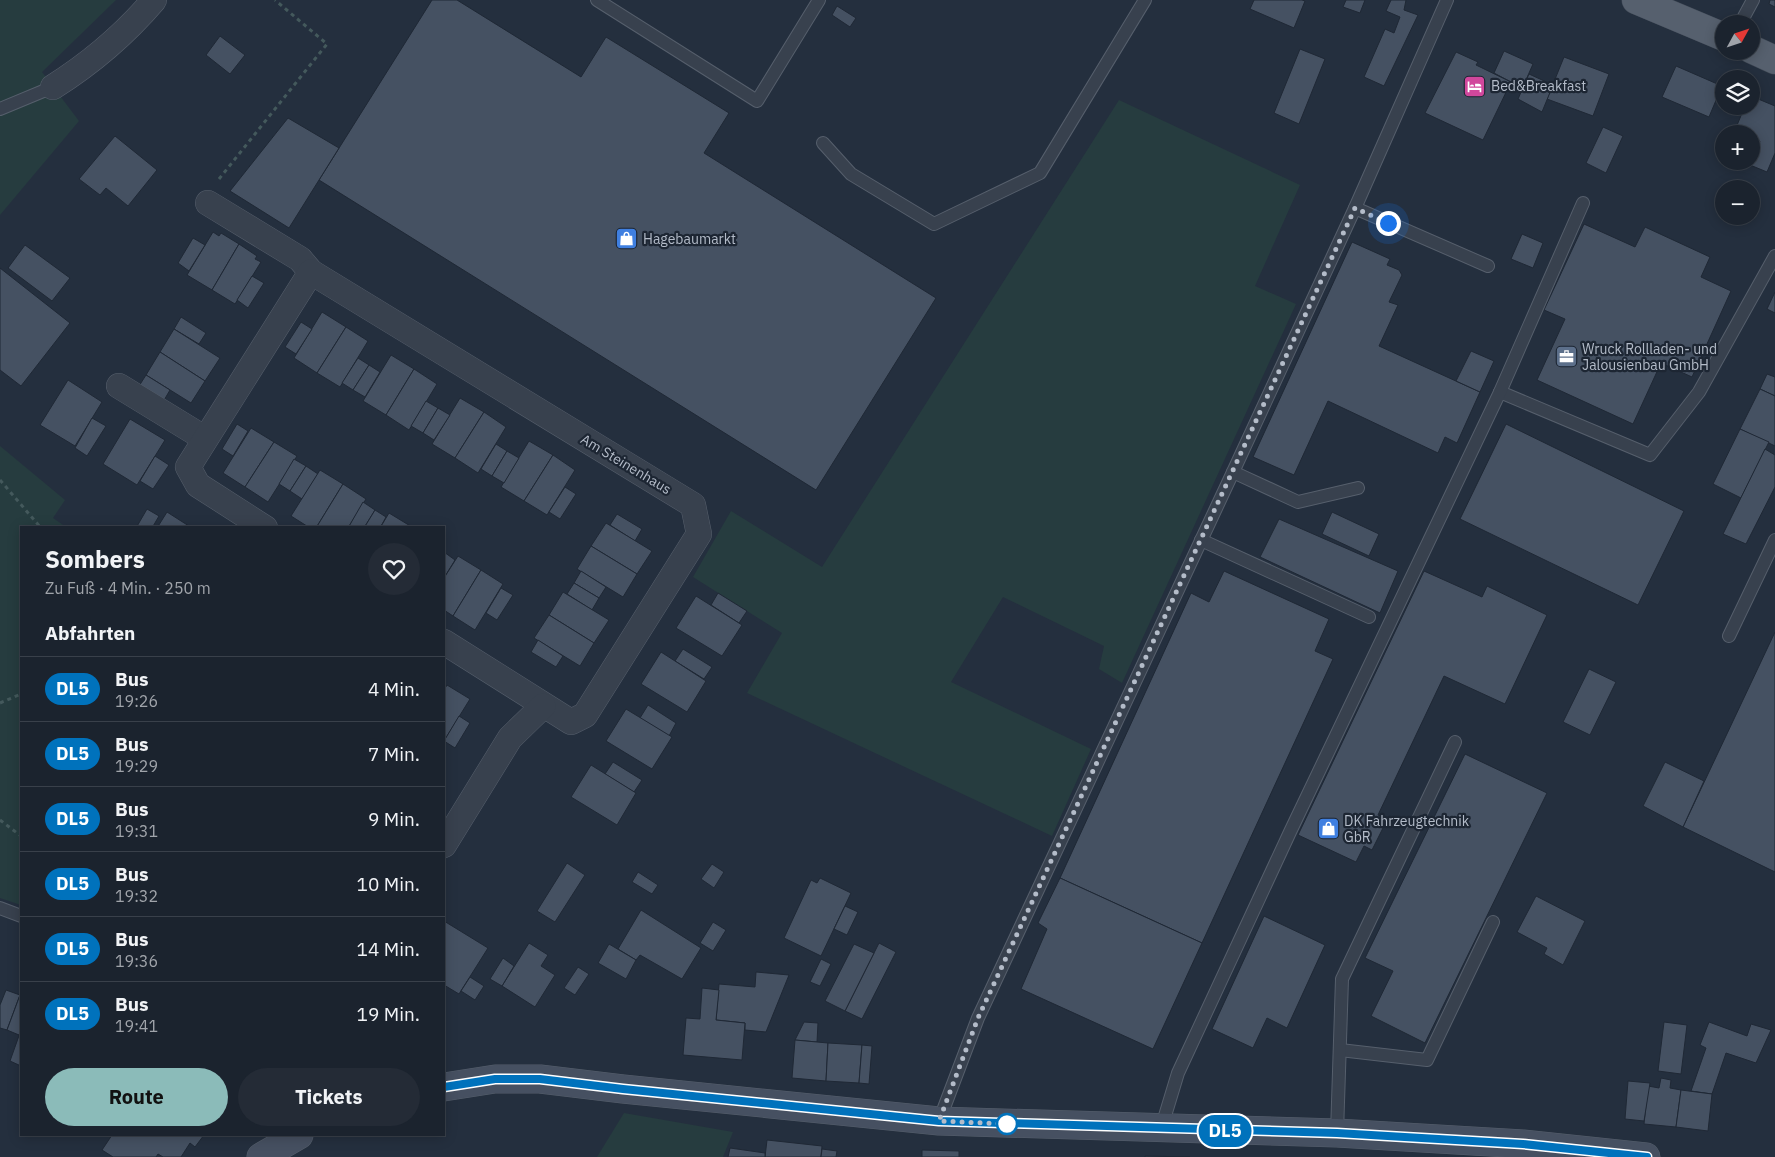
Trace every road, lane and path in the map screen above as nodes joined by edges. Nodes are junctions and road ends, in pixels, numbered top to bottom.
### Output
1 (154, 0) edge
2 (275, 0) edge
3 (597, 0) edge
4 (819, 0) edge
5 (1145, 0) edge
6 (1446, 0) edge
7 (1636, 0) edge
8 (1752, 0) edge
9 (280, 2) edge
10 (1744, 15) edge
11 (1715, 33) edge
12 (1760, 53) edge
13 (1775, 60) edge
14 (53, 87) joint
15 (0, 109) edge
16 (823, 143) dead end
17 (208, 203) joint
18 (1583, 203) dead end
19 (1355, 208) junction
20 (1775, 256) edge
21 (1488, 266) dead end
22 (311, 272) junction
23 (120, 386) dead end
24 (1500, 392) junction
25 (204, 438) junction
26 (1233, 472) junction
27 (0, 480) edge
28 (1358, 488) dead end
29 (39, 526) edge
30 (262, 526) edge
31 (1201, 540) junction
32 (1775, 540) edge
33 (1370, 617) dead end
34 (1729, 636) dead end
35 (445, 643) edge
36 (20, 694) edge
37 (0, 703) edge
38 (543, 706) junction
39 (1456, 742) dead end
40 (0, 820) edge
41 (20, 835) edge
42 (445, 844) edge
43 (0, 908) edge
44 (20, 916) edge
45 (1493, 922) dead end
46 (1340, 1050) junction
47 (445, 1087) edge
48 (939, 1121) junction
49 (1161, 1129) junction
50 (1337, 1133) junction
51 (298, 1136) edge
52 (1520, 1151) edge
53 (260, 1157) edge
54 (1646, 1157) edge

1 - 14 street
2 - 9 path
3 - 4 lane
5 - 16 lane
6 - 19 lane
7 - 11 main road
8 - 10 lane
9 - 17 path
12 - 13 main road
14 - 15 lane
17 - 22 street, Am Steinenhaus
18 - 24 lane
19 - 21 lane
19 - 26 lane
20 - 24 lane
22 - 25 street
22 - 38 street, Am Steinenhaus
23 - 25 street
24 - 49 lane
25 - 30 street
26 - 28 lane
26 - 31 lane
27 - 29 path
31 - 33 lane
31 - 48 lane
32 - 34 lane
35 - 38 street, Am Steinenhaus
36 - 37 path
38 - 42 street
39 - 46 lane
40 - 41 path
43 - 44 lane
45 - 46 lane
46 - 50 lane
47 - 48 main road
48 - 49 main road
49 - 50 main road
50 - 52 main road
51 - 53 main road
52 - 54 main road

